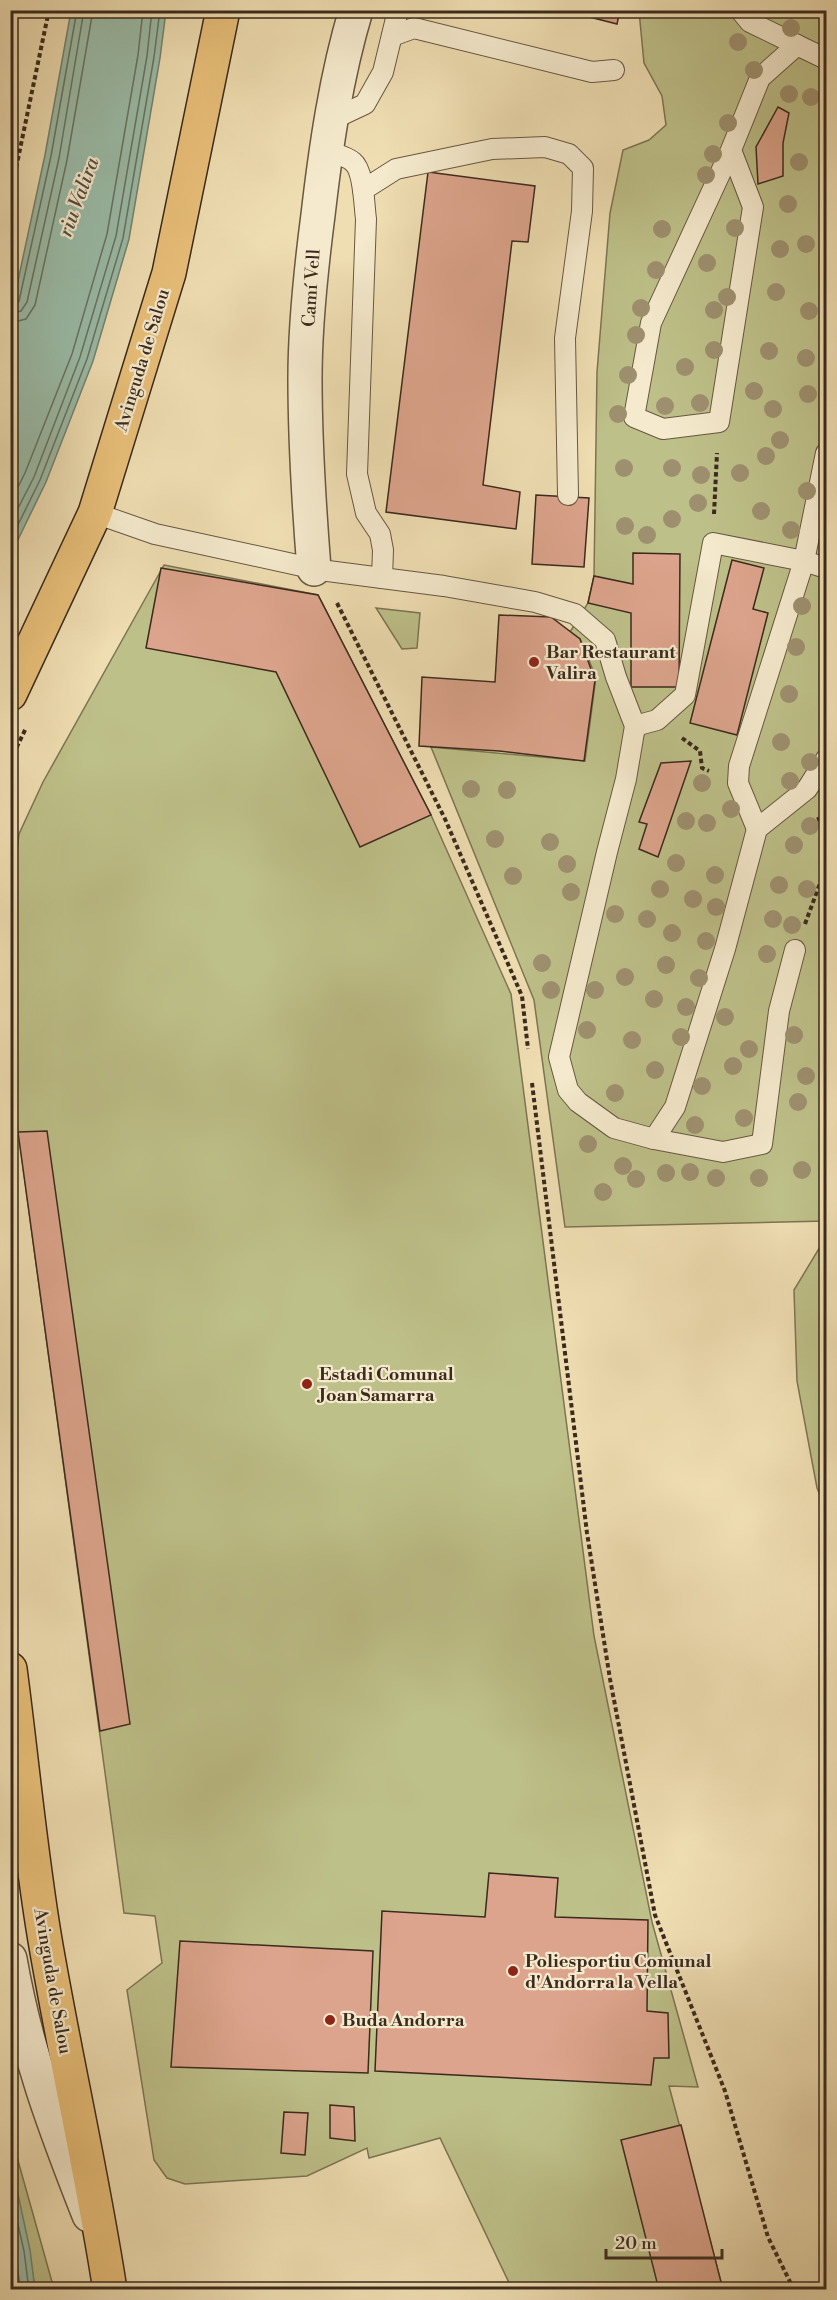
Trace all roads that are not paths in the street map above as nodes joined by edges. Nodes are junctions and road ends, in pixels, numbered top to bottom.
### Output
1 (223, 10) edge
2 (356, 10) edge
3 (398, 10) edge
4 (749, 14) edge
5 (392, 36) junction
6 (798, 45) junction
7 (826, 58) edge
8 (614, 70) dead end
9 (328, 136) junction
10 (731, 150) junction
11 (363, 190) junction
12 (826, 459) edge
13 (568, 495) dead end
14 (95, 513) junction
15 (804, 561) junction
16 (826, 568) edge
17 (317, 570) junction
18 (382, 578) junction
19 (10, 694) edge
20 (635, 726) junction
21 (826, 759) edge
22 (757, 830) junction
23 (795, 950) road end
24 (654, 1139) junction
25 (10, 1670) edge
26 (10, 1959) edge
27 (104, 2253) junction
28 (110, 2289) edge

1 - 14 highway, Avinguda de Salou
2 - 9 street, Camí Vell
3 - 5 lane
4 - 6 lane
5 - 8 lane
5 - 9 lane
6 - 7 lane
6 - 10 lane
9 - 11 lane
9 - 17 street, Camí Vell
10 - 10 lane
11 - 13 lane
11 - 18 lane
12 - 15 lane
14 - 17 lane
14 - 19 highway, Avinguda de Salou
15 - 16 lane
15 - 20 lane
15 - 22 lane
17 - 18 lane
18 - 20 lane
20 - 24 lane
21 - 22 lane
22 - 24 lane
23 - 24 lane
25 - 27 highway, Avinguda de Salou
26 - 27 street
27 - 28 highway, Avinguda de Salou

